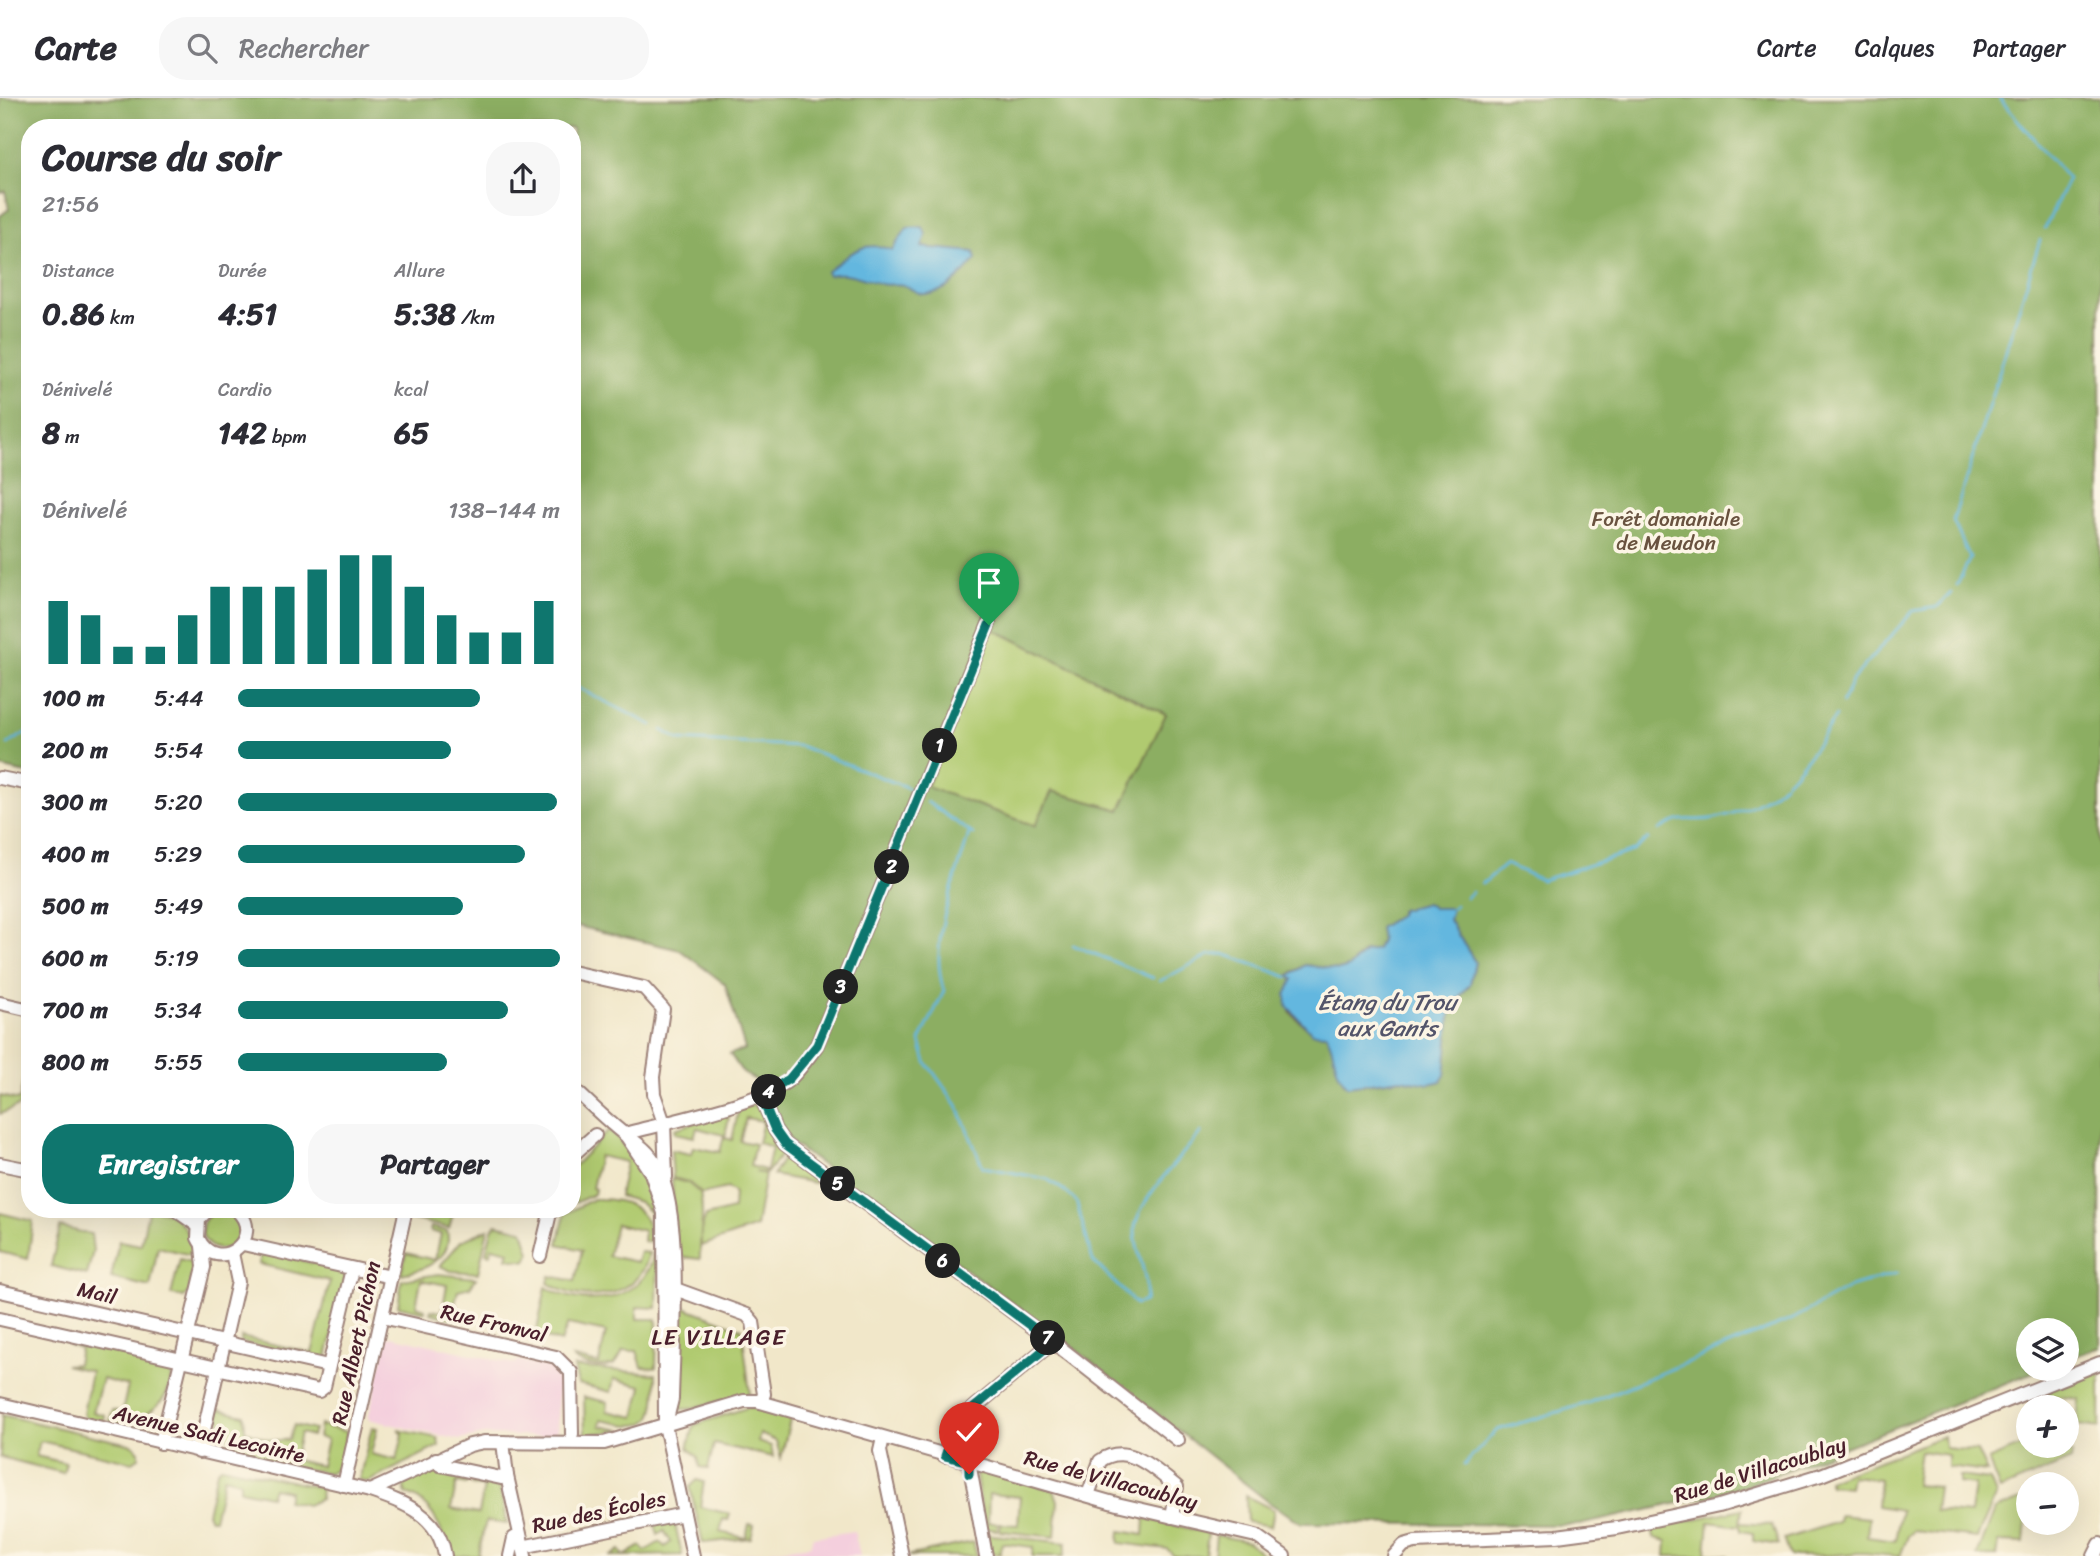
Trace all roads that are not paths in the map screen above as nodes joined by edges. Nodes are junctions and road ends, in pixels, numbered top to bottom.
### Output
1 (989, 625) dead end
2 (0, 778) edge
3 (21, 782) edge
4 (581, 974) edge
5 (0, 1003) edge
6 (21, 1008) edge
7 (581, 1095) edge
8 (761, 1096) junction
9 (664, 1123) junction
10 (595, 1135) dead end
11 (625, 1135) junction
12 (581, 1148) edge
13 (0, 1164) edge
14 (21, 1168) edge
15 (667, 1184) junction
16 (187, 1218) edge
17 (202, 1218) edge
18 (243, 1218) edge
19 (404, 1218) edge
20 (549, 1218) edge
21 (197, 1225) junction
22 (243, 1244) junction
23 (202, 1246) junction
24 (232, 1253) junction
25 (540, 1256) dead end
26 (352, 1269) junction
27 (391, 1277) junction
28 (668, 1286) junction
29 (0, 1291) edge
30 (382, 1317) junction
31 (0, 1319) edge
32 (186, 1333) junction
33 (225, 1341) junction
34 (1053, 1342) junction
35 (180, 1360) junction
36 (2100, 1363) edge
37 (328, 1366) junction
38 (218, 1368) junction
39 (761, 1402) junction
40 (0, 1404) edge
41 (665, 1425) junction
42 (572, 1434) dead end
43 (883, 1438) junction
44 (1178, 1440) dead end
45 (503, 1442) junction
46 (162, 1443) junction
47 (199, 1452) junction
48 (945, 1456) junction
49 (436, 1459) junction
50 (969, 1462) junction
51 (507, 1476) junction
52 (393, 1480) junction
53 (344, 1485) junction
54 (370, 1491) junction
55 (1088, 1495) junction
56 (408, 1504) junction
57 (684, 1514) junction
58 (1172, 1517) junction
59 (2100, 1544) edge
60 (522, 1546) edge
61 (445, 1556) edge
62 (510, 1556) edge
63 (693, 1556) edge
64 (902, 1556) edge
65 (986, 1556) edge
66 (1284, 1556) edge
67 (1394, 1556) edge
68 (2094, 1556) edge

1 - 8 street
2 - 3 street
4 - 9 street
5 - 6 street
7 - 11 street
8 - 9 street
8 - 34 street
9 - 11 street
9 - 15 street
10 - 12 street
11 - 15 street
11 - 28 street
13 - 14 street
15 - 28 street
16 - 21 street
17 - 21 street
18 - 22 street
19 - 27 street, Rue Albert Pichon
20 - 25 street
21 - 23 street
22 - 24 street
22 - 26 street
23 - 24 street
23 - 32 street
24 - 33 street
26 - 27 street
26 - 37 street
27 - 30 street, Rue Albert Pichon
28 - 39 street
28 - 41 street
29 - 32 street, Mail
30 - 42 street, Rue Fronval
30 - 53 street, Rue Albert Pichon
31 - 35 street
32 - 33 street, Mail
32 - 35 street
33 - 37 street, Mail
33 - 38 street
34 - 44 street
34 - 48 street
35 - 38 street
35 - 46 street
36 - 67 street, Rue de Villacoublay
37 - 38 street
38 - 47 street
39 - 41 street, Rue de Villacoublay
39 - 43 street, Rue de Villacoublay
40 - 46 street, Avenue Sadi Lecointe
41 - 45 street, Rue de Villacoublay
41 - 57 street
43 - 48 street, Rue de Villacoublay
43 - 64 street
45 - 49 street, Rue de Villacoublay
45 - 51 street
46 - 47 street, Avenue Sadi Lecointe
47 - 53 street, Avenue Sadi Lecointe
48 - 50 street, Rue de Villacoublay
49 - 51 street
49 - 52 street, Rue de Villacoublay
50 - 55 street, Rue de Villacoublay
50 - 65 street
51 - 60 street
52 - 54 street, Rue de Villacoublay
52 - 56 street, Avenue Sadi Lecointe
53 - 54 street, Avenue Sadi Lecointe
54 - 56 street, Avenue Sadi Lecointe
55 - 58 street, Rue de Villacoublay
55 - 58 street
56 - 61 street, Avenue Sadi Lecointe
57 - 60 street, Rue des Écoles
57 - 63 street
58 - 66 street, Rue de Villacoublay
59 - 68 street
60 - 62 street

